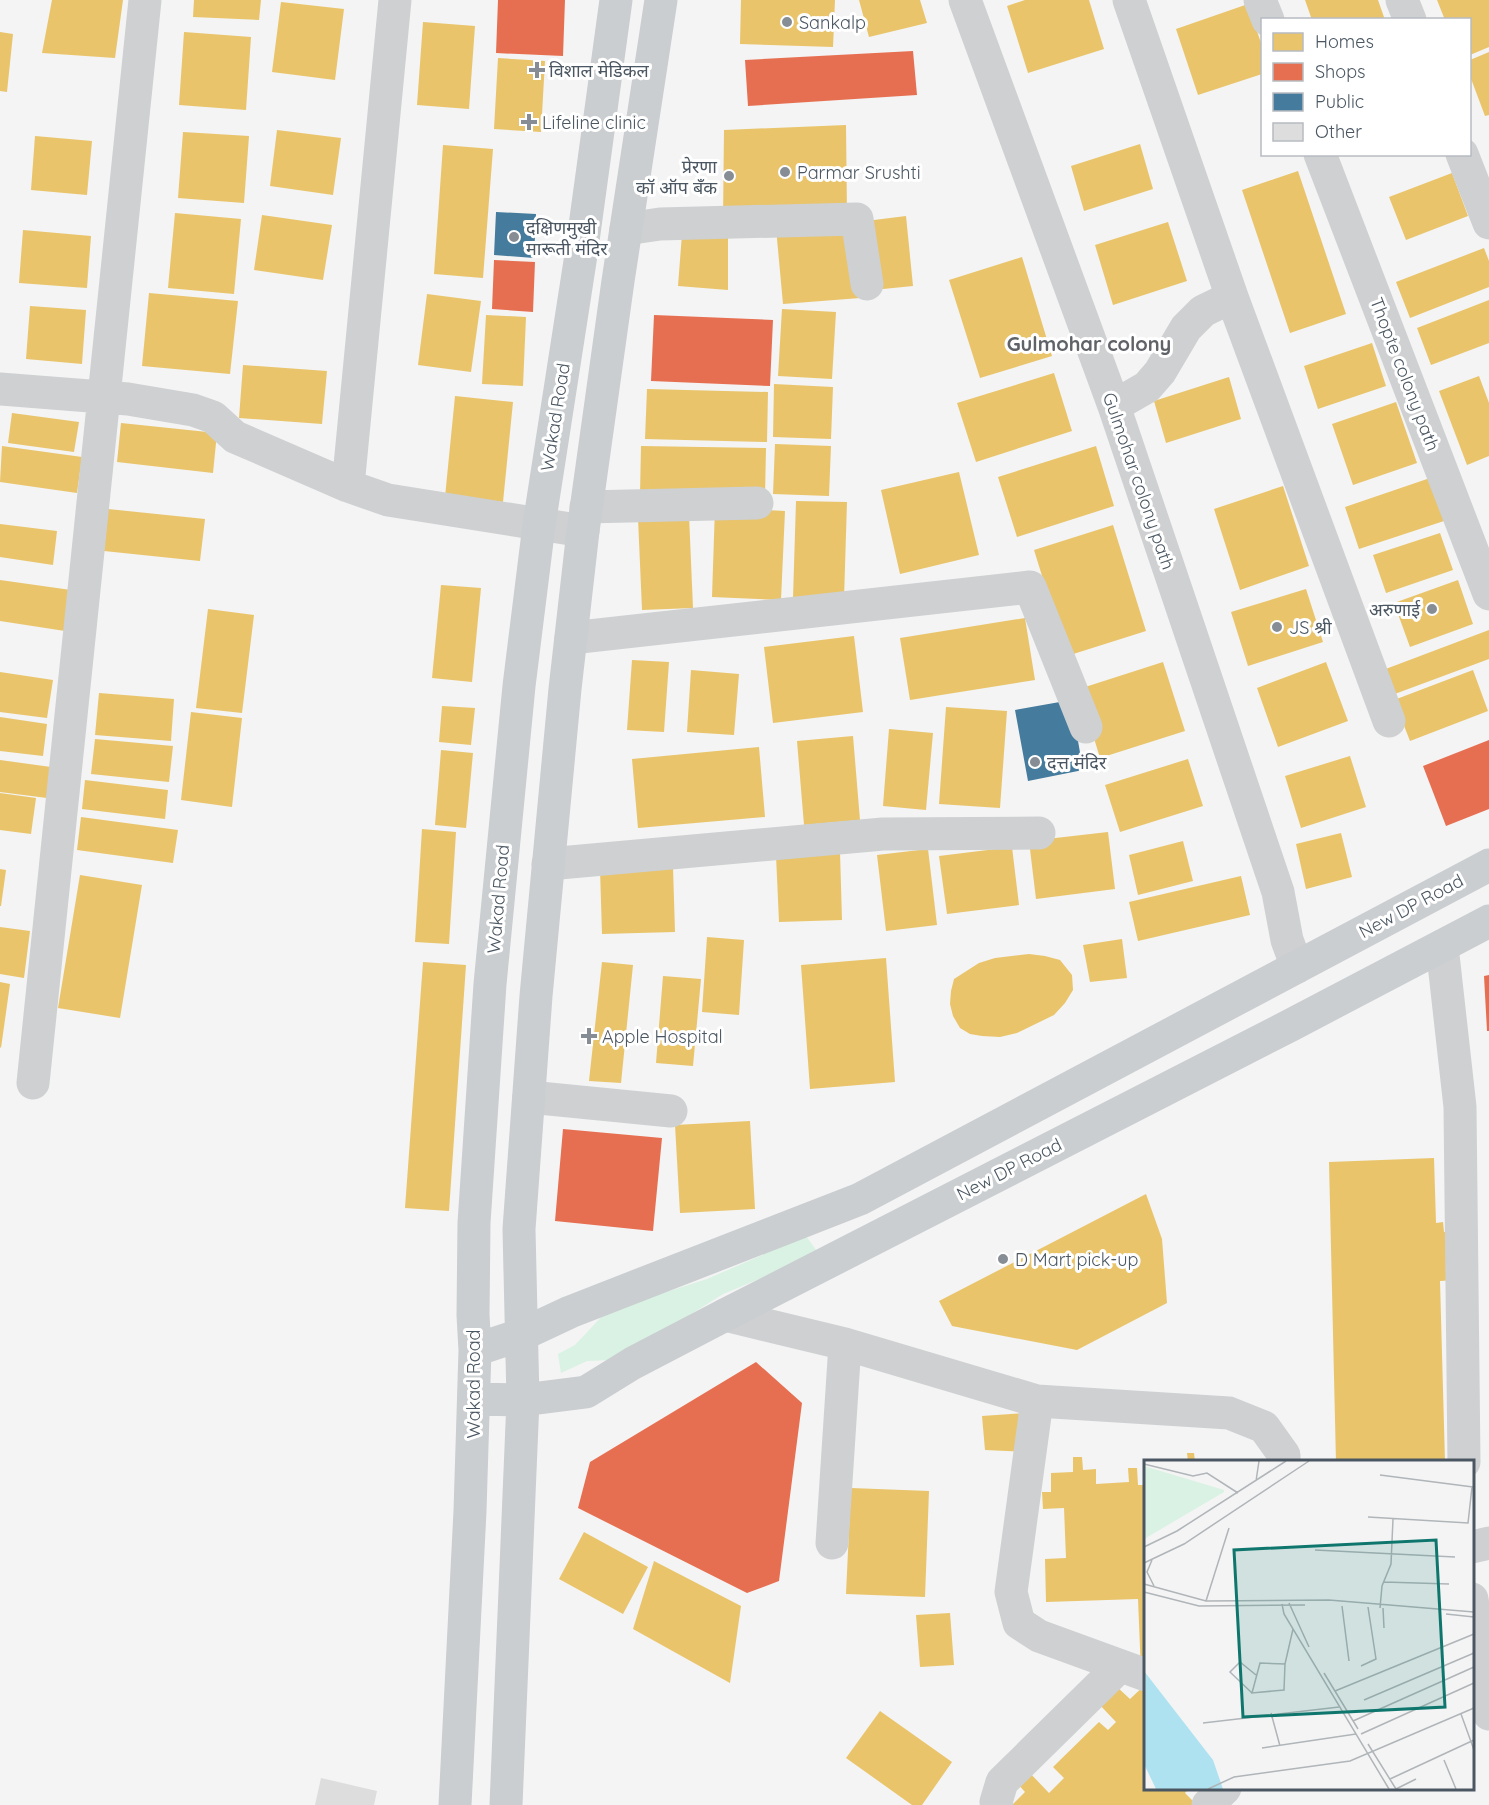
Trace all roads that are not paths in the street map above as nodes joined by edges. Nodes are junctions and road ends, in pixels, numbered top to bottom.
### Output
1 (145, 0) edge
2 (395, 0) edge
3 (616, 0) edge
4 (661, 0) edge
5 (965, 0) edge
6 (1129, 0) edge
7 (1260, 0) edge
8 (1402, 0) edge
9 (1267, 18) edge
10 (1409, 18) edge
11 (1321, 156) edge
12 (1463, 156) edge
13 (1489, 224) edge
14 (626, 230) junction
15 (867, 284) dead end
16 (1232, 297) junction
17 (0, 389) edge
18 (104, 397) junction
19 (1114, 406) junction
20 (348, 486) junction
21 (758, 503) dead end
22 (585, 519) junction
23 (539, 525) junction
24 (1482, 553) edge
25 (1489, 594) edge
26 (571, 638) junction
27 (1389, 720) dead end
28 (1086, 727) dead end
29 (1039, 833) dead end
30 (548, 864) junction
31 (1489, 865) edge
32 (1489, 921) edge
33 (1442, 946) junction
34 (1297, 967) junction
35 (33, 1083) dead end
36 (529, 1097) junction
37 (671, 1111) dead end
38 (725, 1315) junction
39 (523, 1334) junction
40 (844, 1344) junction
41 (475, 1350) junction
42 (474, 1399) junction
43 (523, 1400) junction
44 (1037, 1401) junction
45 (1284, 1460) edge
46 (1464, 1460) edge
47 (831, 1543) dead end
48 (1489, 1543) edge
49 (1474, 1547) edge
50 (1474, 1606) edge
51 (1133, 1671) edge
52 (1489, 1714) edge
53 (1223, 1790) edge
54 (455, 1805) edge
55 (506, 1805) edge
56 (997, 1805) edge
57 (1208, 1805) edge

1 - 18 street
2 - 20 street
3 - 23 main road, Wakad Road
4 - 14 main road
5 - 19 street, Gulmohar colony path
6 - 16 street
7 - 9 street
8 - 10 street
11 - 24 street, Thopte colony path
12 - 13 street
14 - 15 street
14 - 22 main road
16 - 19 street
16 - 27 street
17 - 18 street
18 - 20 street
18 - 35 street
19 - 34 street, Gulmohar colony path
20 - 23 street
21 - 22 street
22 - 23 street
22 - 26 main road
23 - 41 main road, Wakad Road
24 - 25 street, Thopte colony path
26 - 28 street
26 - 30 main road
29 - 30 street
30 - 36 main road
31 - 34 main road, New DP Road
32 - 33 main road, New DP Road
33 - 38 main road, New DP Road
33 - 46 street
34 - 39 main road, New DP Road
36 - 37 street
36 - 39 main road
38 - 40 street
38 - 43 main road, New DP Road
39 - 41 main road, New DP Road
39 - 43 main road
40 - 44 street
40 - 47 street
41 - 42 main road, Wakad Road
42 - 43 main road, New DP Road
42 - 54 main road, Wakad Road
43 - 55 main road
44 - 45 street
44 - 51 street
48 - 49 street
50 - 52 street
51 - 56 street
53 - 57 street

